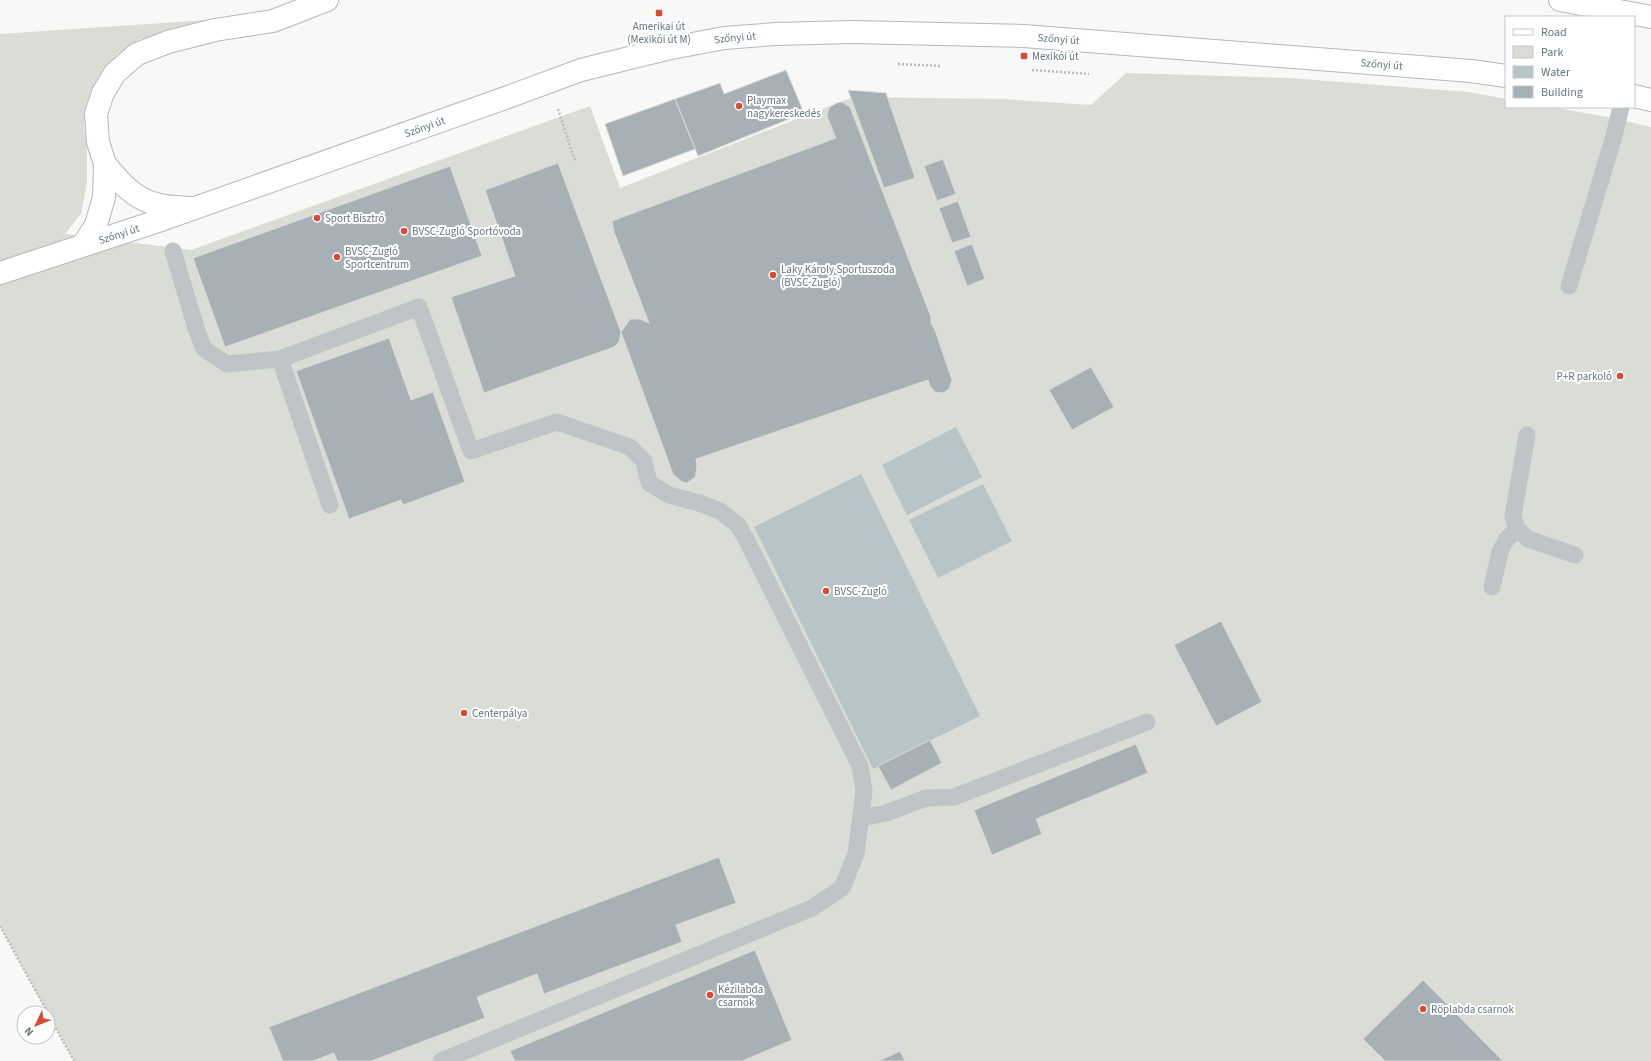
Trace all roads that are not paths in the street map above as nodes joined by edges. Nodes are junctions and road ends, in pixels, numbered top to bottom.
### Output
1 (327, 0) edge
2 (1560, 0) edge
3 (1651, 18) edge
4 (1505, 76) edge
5 (1635, 96) edge
6 (1651, 100) edge
7 (1621, 108) edge
8 (105, 164) junction
9 (194, 208) junction
10 (83, 245) junction
11 (173, 251) dead end
12 (0, 273) edge
13 (1569, 286) dead end
14 (280, 359) junction
15 (1527, 435) dead end
16 (330, 505) dead end
17 (1517, 528) junction
18 (1575, 555) dead end
19 (1492, 587) dead end
20 (1147, 722) dead end
21 (861, 818) junction
22 (440, 1061) edge

1 - 8 street
2 - 3 street
4 - 9 street, Szőnyi út
5 - 6 street
7 - 13 lane
8 - 9 street
8 - 10 street
9 - 10 street, Szőnyi út
10 - 12 street, Szőnyi út
11 - 14 lane
14 - 16 lane
14 - 21 lane
15 - 17 lane
17 - 18 lane
17 - 19 lane
20 - 21 lane
21 - 22 lane

